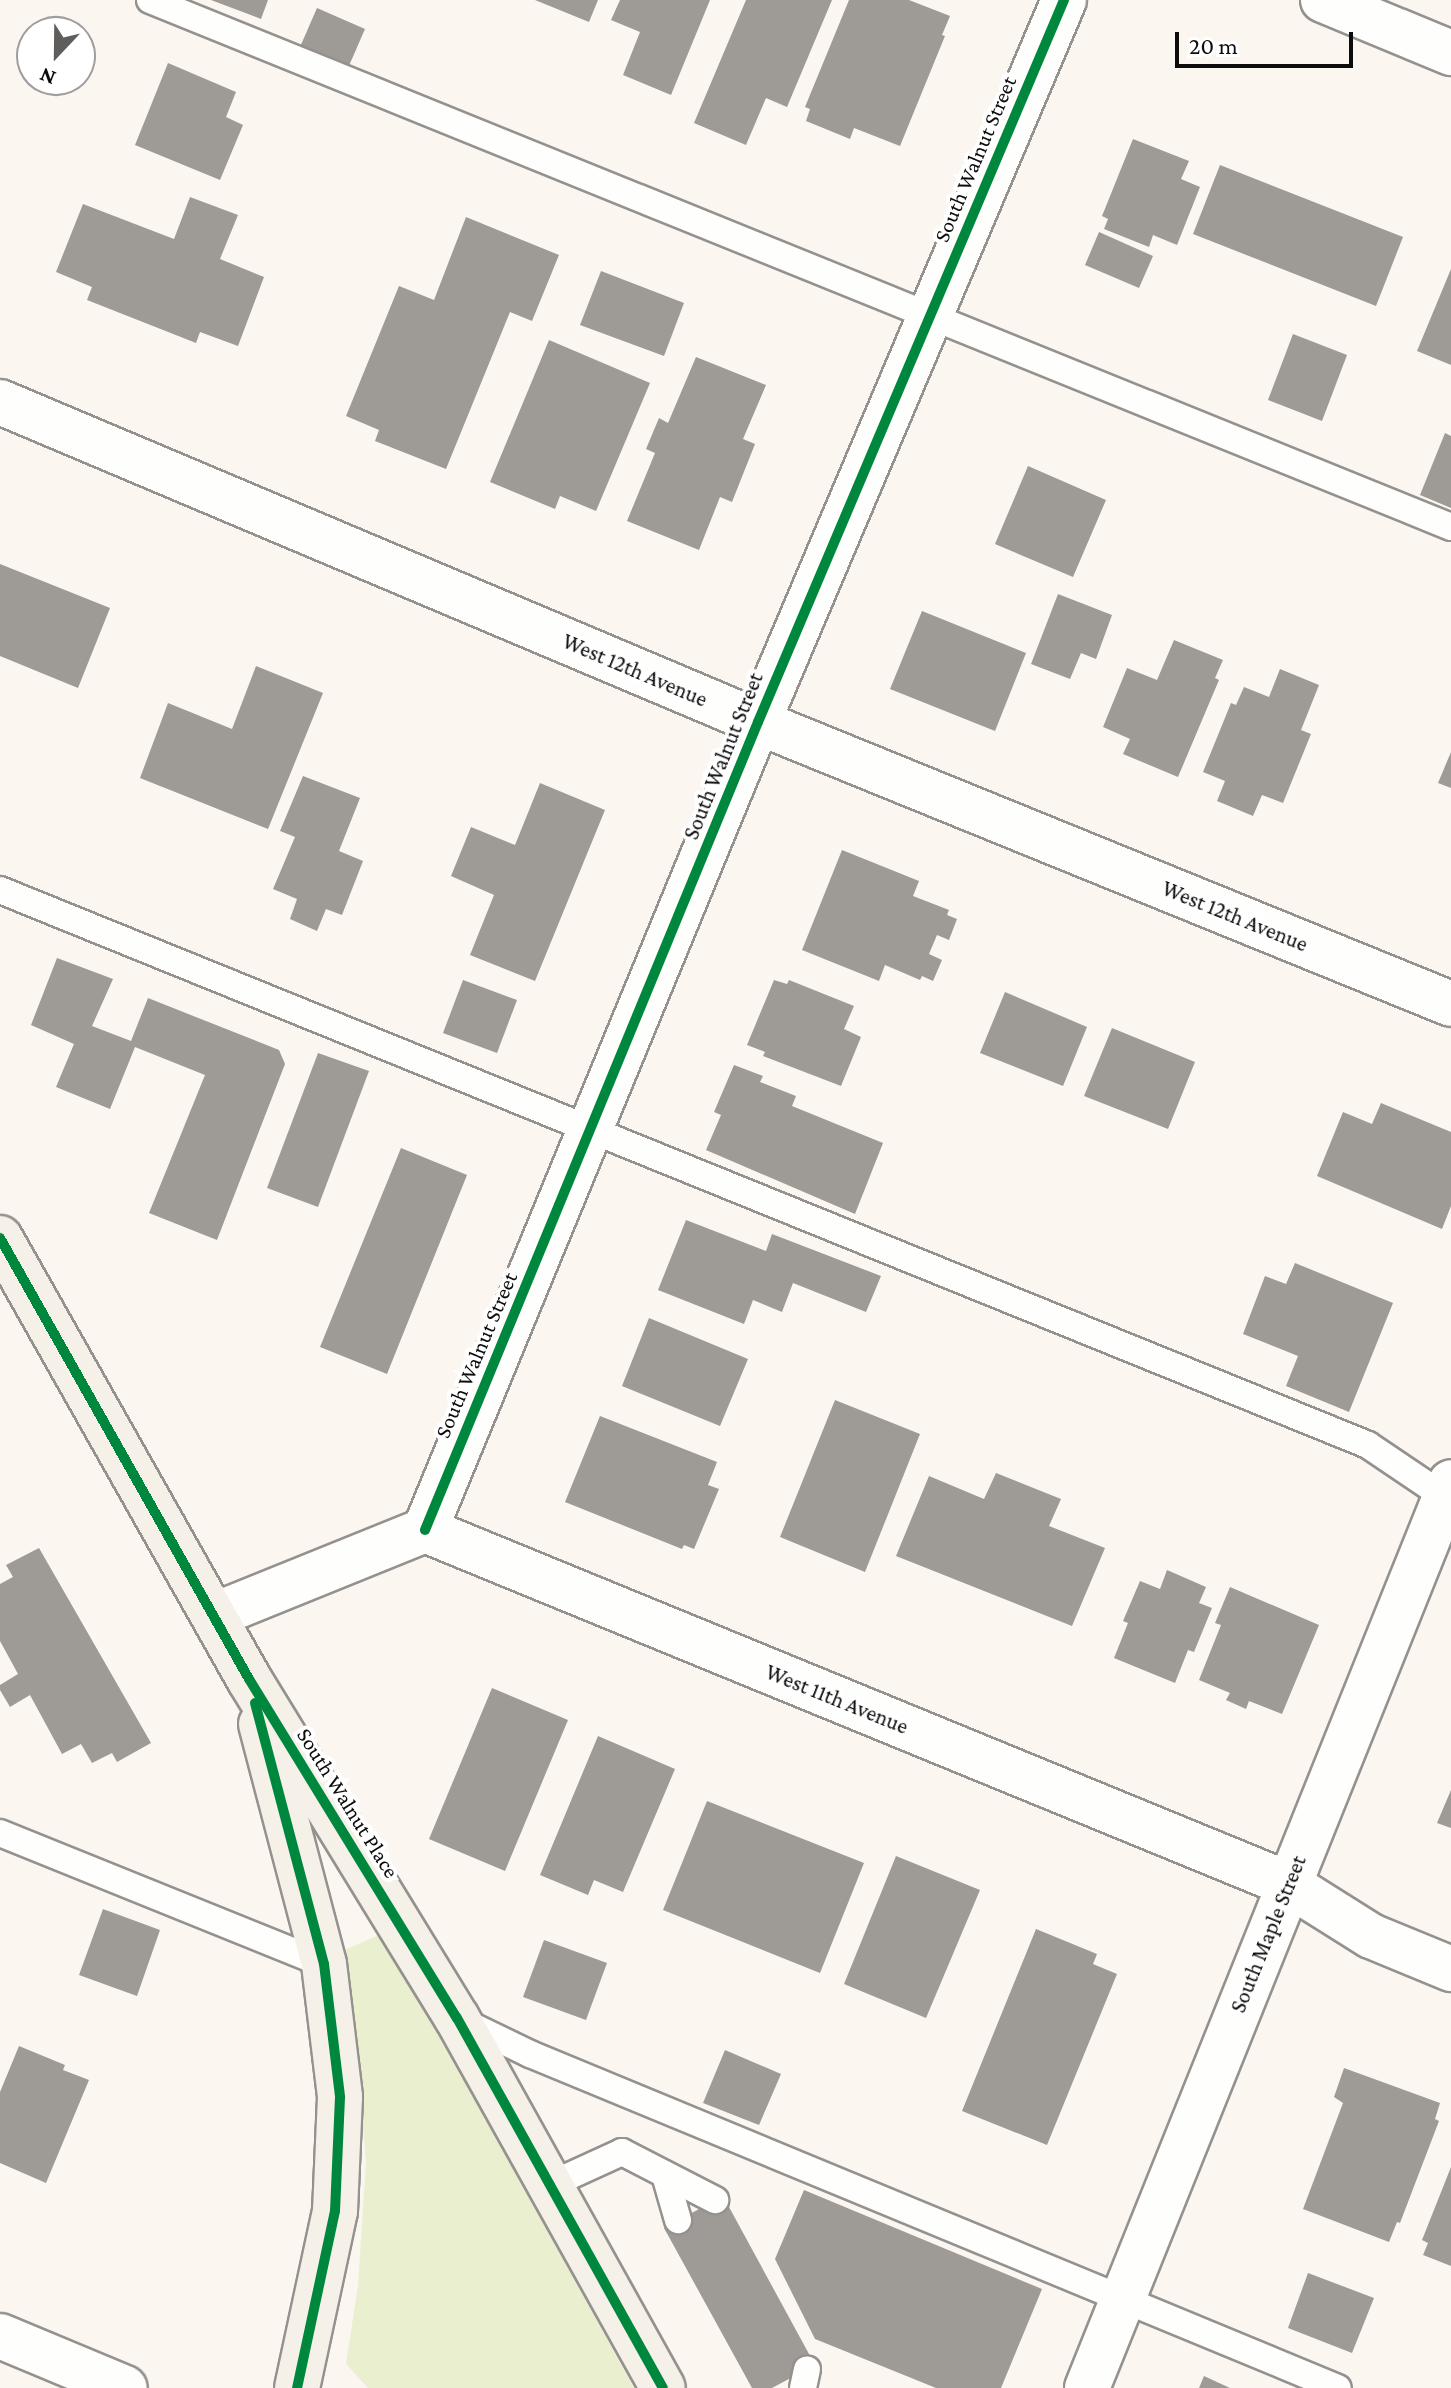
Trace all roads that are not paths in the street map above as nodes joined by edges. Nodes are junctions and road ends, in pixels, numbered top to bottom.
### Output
1 (150, 0) edge
2 (1064, 0) edge
3 (1323, 0) edge
4 (1451, 53) edge
5 (932, 314) junction
6 (0, 402) edge
7 (1451, 527) edge
8 (758, 722) junction
9 (0, 890) edge
10 (1451, 1004) edge
11 (592, 1130) junction
12 (0, 1238) edge
13 (1449, 1494) edge
14 (425, 1530) junction
15 (215, 1615) junction
16 (249, 1679) junction
17 (0, 1833) edge
18 (1288, 1884) junction
19 (324, 1964) junction
20 (1451, 1969) edge
21 (457, 2018) junction
22 (665, 2175) junction
23 (552, 2184) junction
24 (715, 2200) dead end
25 (678, 2220) dead end
26 (1122, 2299) junction
27 (0, 2336) edge
28 (125, 2388) edge
29 (297, 2388) edge
30 (663, 2388) edge
31 (1087, 2388) edge
32 (1338, 2388) edge

1 - 5 lane
2 - 5 street, South Walnut Street
3 - 4 street
5 - 7 lane
5 - 8 street, South Walnut Street
6 - 8 street, West 12th Avenue
8 - 10 street, West 12th Avenue
8 - 11 street, South Walnut Street
9 - 11 lane
11 - 13 lane
11 - 14 street, South Walnut Street
12 - 15 main road, South Walnut Place
13 - 18 street, South Maple Street
14 - 15 street
14 - 18 street, West 11th Avenue
15 - 16 main road, South Walnut Place
16 - 19 main road
16 - 21 main road, South Walnut Place
17 - 19 lane
18 - 20 street, West 11th Avenue
18 - 26 street, South Maple Street
19 - 29 main road
21 - 23 main road, South Walnut Place
21 - 26 lane
22 - 23 lane
22 - 24 lane
22 - 25 lane
23 - 30 main road, South Walnut Place
26 - 31 street, South Maple Street
26 - 32 lane
27 - 28 street

